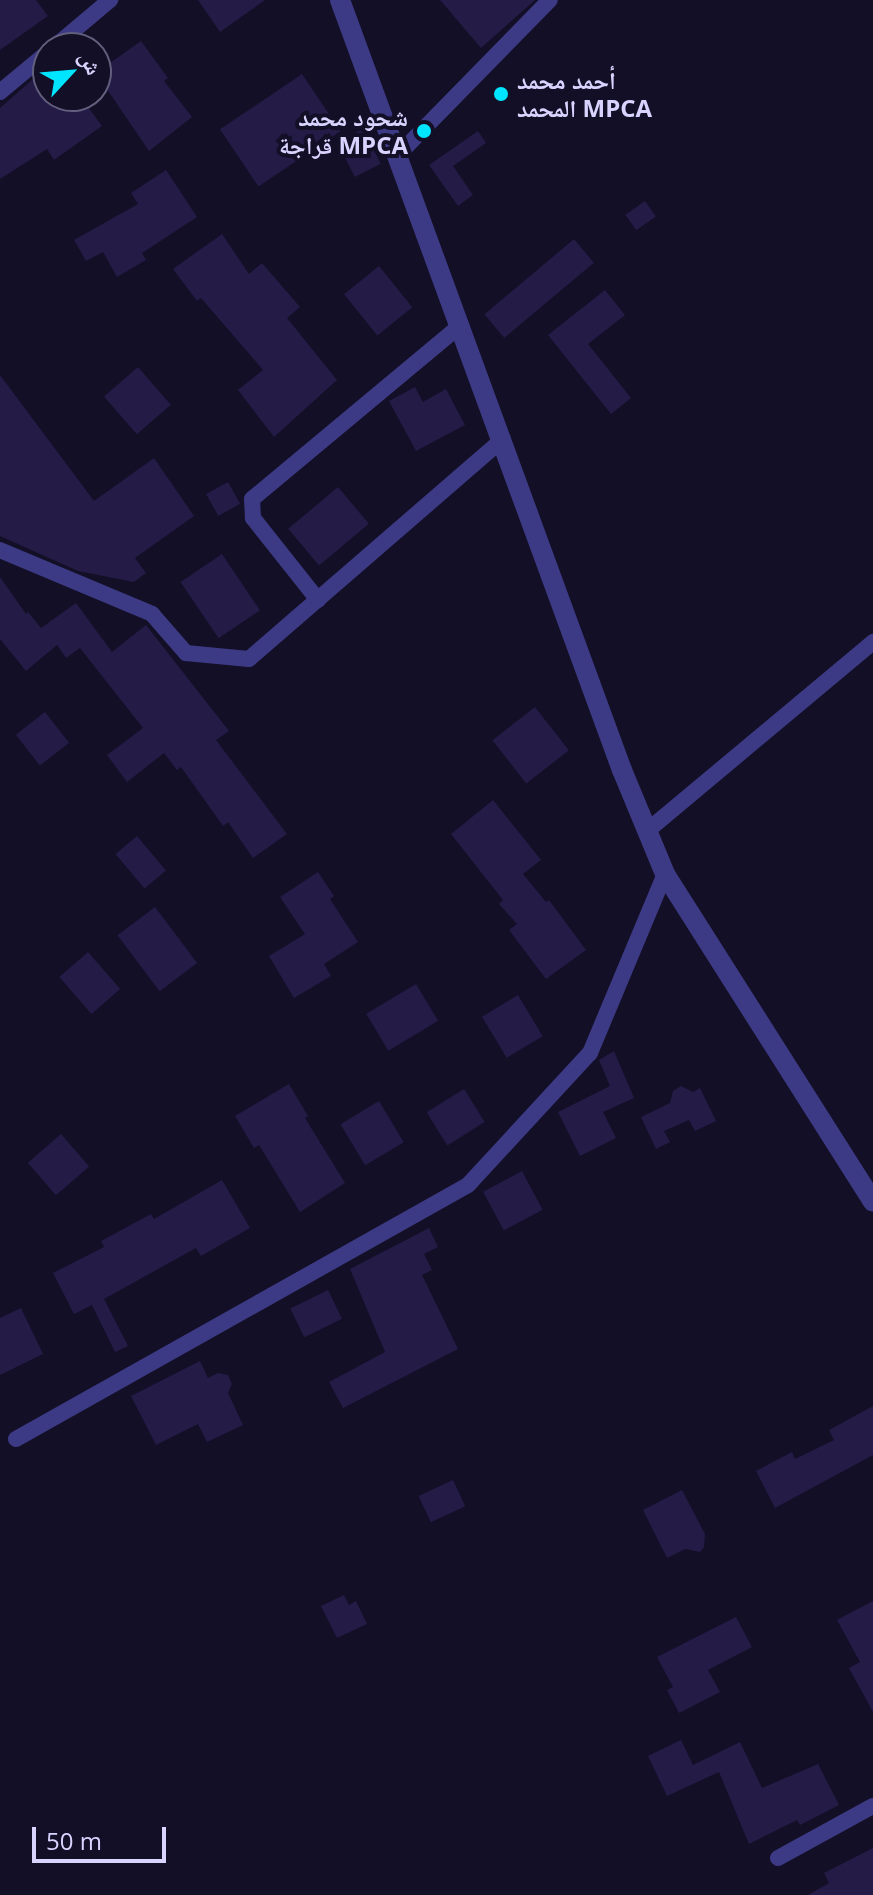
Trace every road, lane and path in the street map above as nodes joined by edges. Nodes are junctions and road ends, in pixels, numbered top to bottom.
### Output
1 (110, 0) edge
2 (340, 0) edge
3 (550, 0) edge
4 (72, 32) edge
5 (32, 65) edge
6 (0, 92) edge
7 (398, 155) junction
8 (461, 325) junction
9 (503, 439) junction
10 (0, 550) edge
11 (318, 600) junction
12 (873, 642) edge
13 (647, 831) junction
14 (665, 874) junction
15 (873, 1202) edge
16 (16, 1439) dead end
17 (873, 1806) edge
18 (778, 1858) dead end

1 - 4 street
2 - 7 street
3 - 7 street
5 - 6 street
7 - 8 street
8 - 9 street
8 - 11 street
9 - 11 street
9 - 13 street
10 - 11 street
12 - 13 street
13 - 14 street
14 - 15 street
14 - 16 street
17 - 18 street

